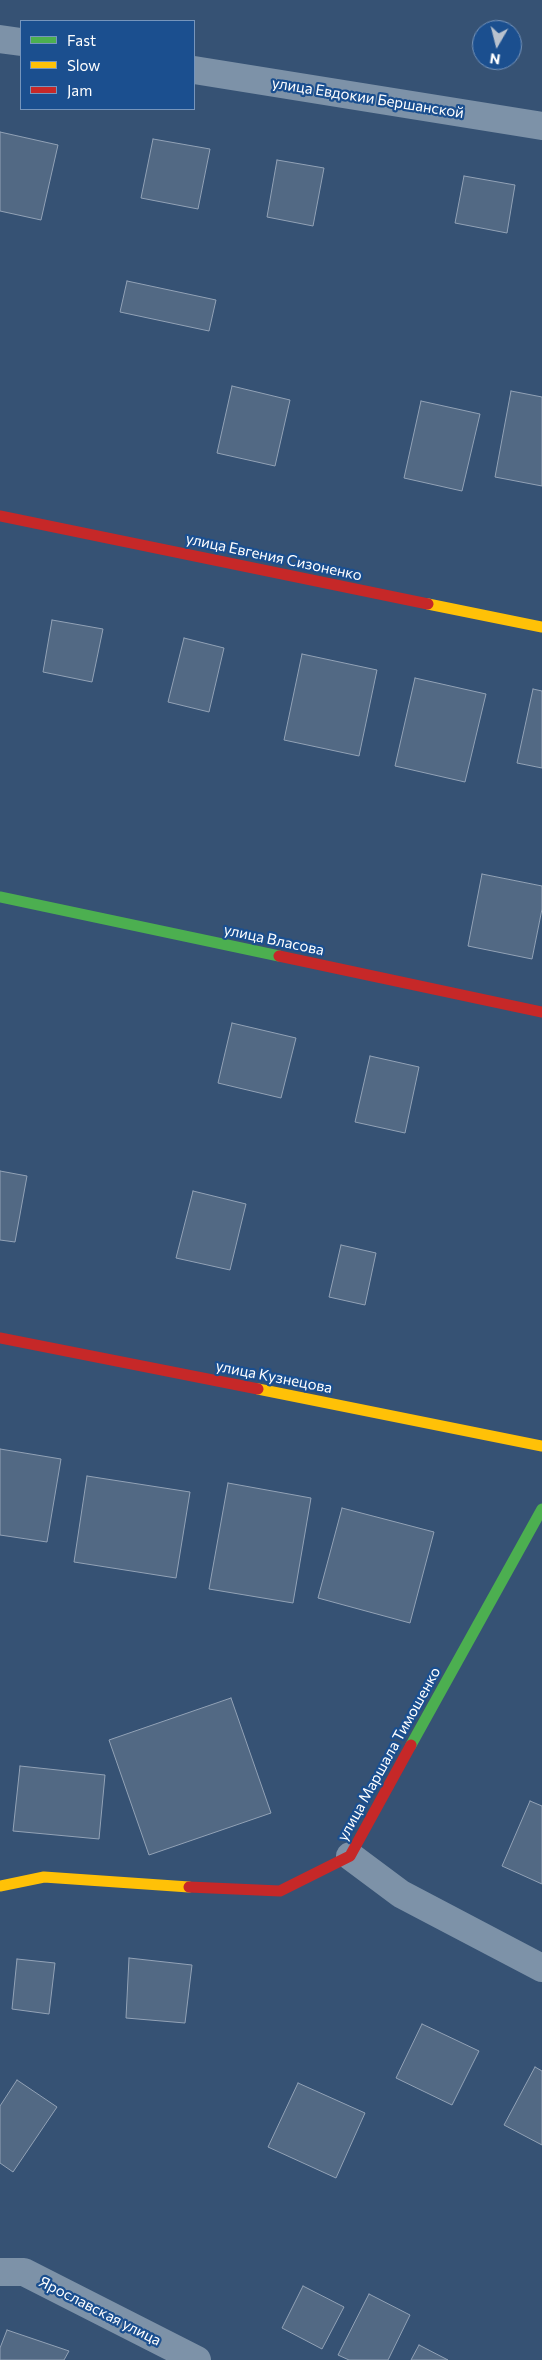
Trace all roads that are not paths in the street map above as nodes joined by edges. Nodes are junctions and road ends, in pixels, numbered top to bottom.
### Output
1 (0, 38) edge
2 (20, 42) edge
3 (195, 70) edge
4 (542, 126) edge
5 (0, 516) edge
6 (542, 627) edge
7 (0, 897) edge
8 (542, 1012) edge
9 (0, 1338) edge
10 (542, 1446) edge
11 (542, 1509) edge
12 (350, 1856) junction
13 (0, 1886) edge
14 (542, 1968) edge
15 (0, 2272) edge
16 (197, 2360) edge

1 - 2 street
3 - 4 street, улица Евдокии Бершанской
5 - 6 street, улица Евгения Сизоненко
7 - 8 street, улица Власова
9 - 10 street, улица Кузнецова
11 - 12 street, улица Маршала Тимошенко
12 - 13 street, улица Маршала Тимошенко
12 - 14 street
15 - 16 street, Ярославская улица

